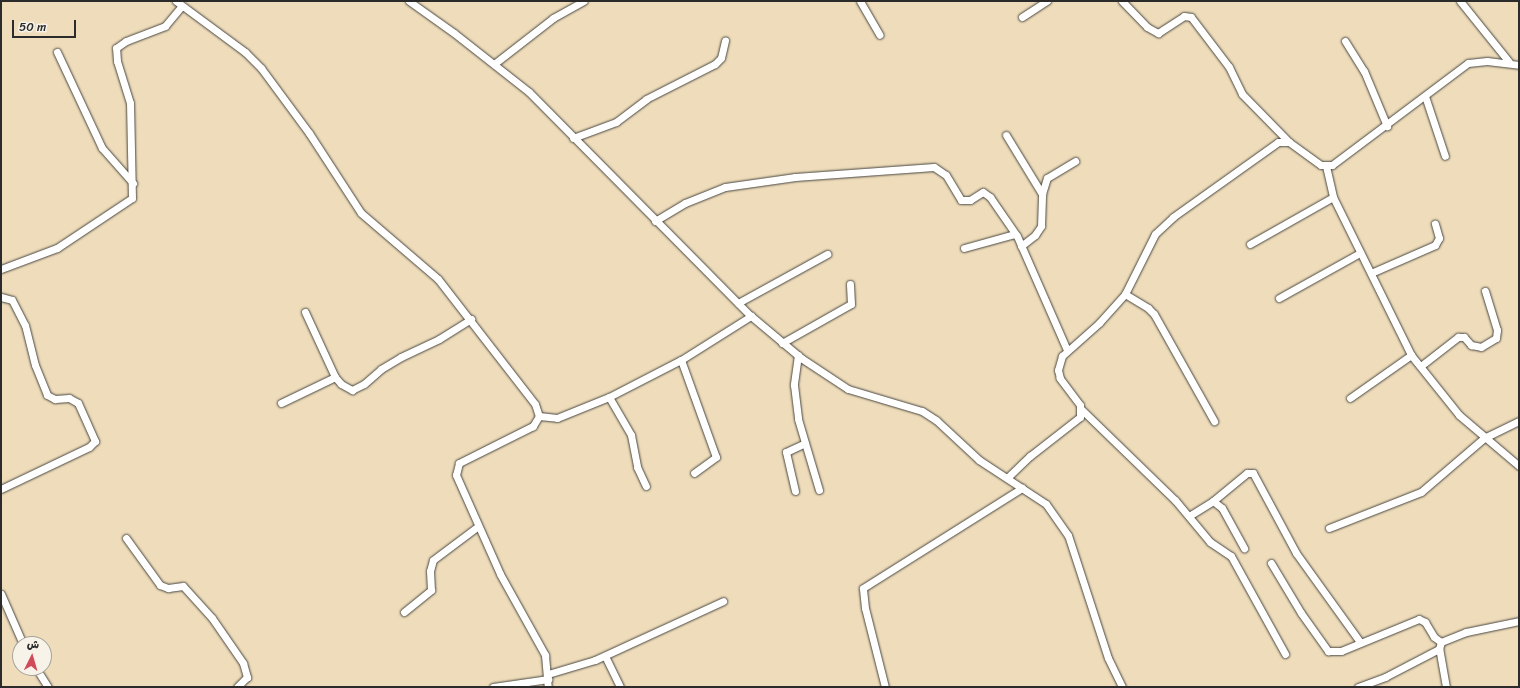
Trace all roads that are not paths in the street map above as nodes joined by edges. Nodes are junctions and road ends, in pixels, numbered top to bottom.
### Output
1 (176, 1) edge
2 (409, 1) edge
3 (584, 1) edge
4 (860, 1) edge
5 (1047, 1) edge
6 (1122, 1) edge
7 (1460, 1) edge
8 (182, 6) junction
9 (1022, 17) dead end
10 (880, 35) dead end
11 (725, 40) dead end
12 (1345, 40) dead end
13 (57, 52) dead end
14 (1509, 62) junction
15 (494, 64) junction
16 (1519, 65) edge
17 (1425, 96) junction
18 (1387, 126) junction
19 (1006, 134) dead end
20 (573, 138) junction
21 (1289, 142) junction
22 (1445, 156) dead end
23 (1075, 161) dead end
24 (1326, 166) junction
25 (133, 183) junction
26 (1042, 194) junction
27 (1333, 197) junction
28 (655, 221) junction
29 (1435, 224) dead end
30 (1015, 234) junction
31 (1250, 244) dead end
32 (1022, 246) junction
33 (964, 248) dead end
34 (1360, 253) junction
35 (827, 254) dead end
36 (1, 269) edge
37 (1371, 273) junction
38 (850, 284) dead end
39 (1485, 291) dead end
40 (1125, 294) junction
41 (1, 297) edge
42 (1279, 298) dead end
43 (738, 303) junction
44 (305, 312) dead end
45 (751, 316) junction
46 (471, 319) junction
47 (782, 342) junction
48 (1068, 350) junction
49 (798, 355) junction
50 (1412, 355) junction
51 (681, 360) junction
52 (1422, 365) junction
53 (335, 377) junction
54 (609, 397) junction
55 (1350, 398) dead end
56 (281, 403) dead end
57 (1082, 409) junction
58 (539, 416) junction
59 (1214, 421) dead end
60 (1519, 421) edge
61 (1484, 438) junction
62 (805, 443) junction
63 (1519, 466) edge
64 (694, 473) dead end
65 (1007, 478) junction
66 (646, 486) dead end
67 (1022, 488) junction
68 (1, 489) edge
69 (819, 490) dead end
70 (795, 491) dead end
71 (1214, 501) junction
72 (1189, 516) junction
73 (477, 527) junction
74 (1329, 528) dead end
75 (126, 538) dead end
76 (1244, 548) dead end
77 (1271, 564) dead end
78 (1, 594) edge
79 (723, 601) dead end
80 (4, 612) edge
81 (404, 612) dead end
82 (1519, 621) edge
83 (18, 636) edge
84 (1360, 642) junction
85 (1440, 646) junction
86 (1285, 654) dead end
87 (605, 656) junction
88 (41, 676) edge
89 (548, 676) junction
90 (48, 687) edge
91 (237, 687) edge
92 (493, 687) edge
93 (548, 687) edge
94 (620, 687) edge
95 (886, 687) edge
96 (1122, 687) edge
97 (1358, 687) edge
98 (1446, 687) edge

1 - 8 street
2 - 15 street
3 - 15 street
4 - 10 street
5 - 9 street
6 - 21 street
7 - 14 street
8 - 25 street
8 - 46 street
11 - 20 street
12 - 18 street
13 - 25 street
14 - 16 street
14 - 17 street
15 - 20 street
17 - 18 street
17 - 22 street
18 - 24 street
19 - 26 street
20 - 28 street
21 - 24 street
21 - 40 street
23 - 26 street
24 - 27 street
25 - 36 street
26 - 32 street
27 - 31 street
27 - 34 street
28 - 30 street
28 - 43 street
29 - 37 street
30 - 32 street
30 - 33 street
32 - 48 street
34 - 37 street
34 - 42 street
35 - 43 street
37 - 50 street
38 - 47 street
39 - 52 street
40 - 48 street
40 - 59 street
41 - 68 street
43 - 45 street
44 - 53 street
45 - 47 street
45 - 51 street
46 - 53 street
46 - 58 street
47 - 49 street
48 - 57 street
49 - 62 street
49 - 65 street
50 - 52 street
50 - 55 street
51 - 54 street
51 - 64 street
52 - 61 street
53 - 56 street
54 - 58 street
54 - 66 street
57 - 65 street
57 - 72 street
58 - 73 street
60 - 61 street
61 - 63 street
61 - 74 street
62 - 69 street
62 - 70 street
65 - 67 street
67 - 95 street
67 - 96 street
71 - 72 street
71 - 76 street
71 - 84 street
72 - 86 street
73 - 81 street
73 - 89 street
75 - 91 street
77 - 84 street
78 - 80 street
79 - 87 street
80 - 83 street
82 - 85 street
84 - 85 street
85 - 97 street
85 - 98 street
87 - 89 street
87 - 94 street
88 - 90 street
89 - 92 street
89 - 93 street

